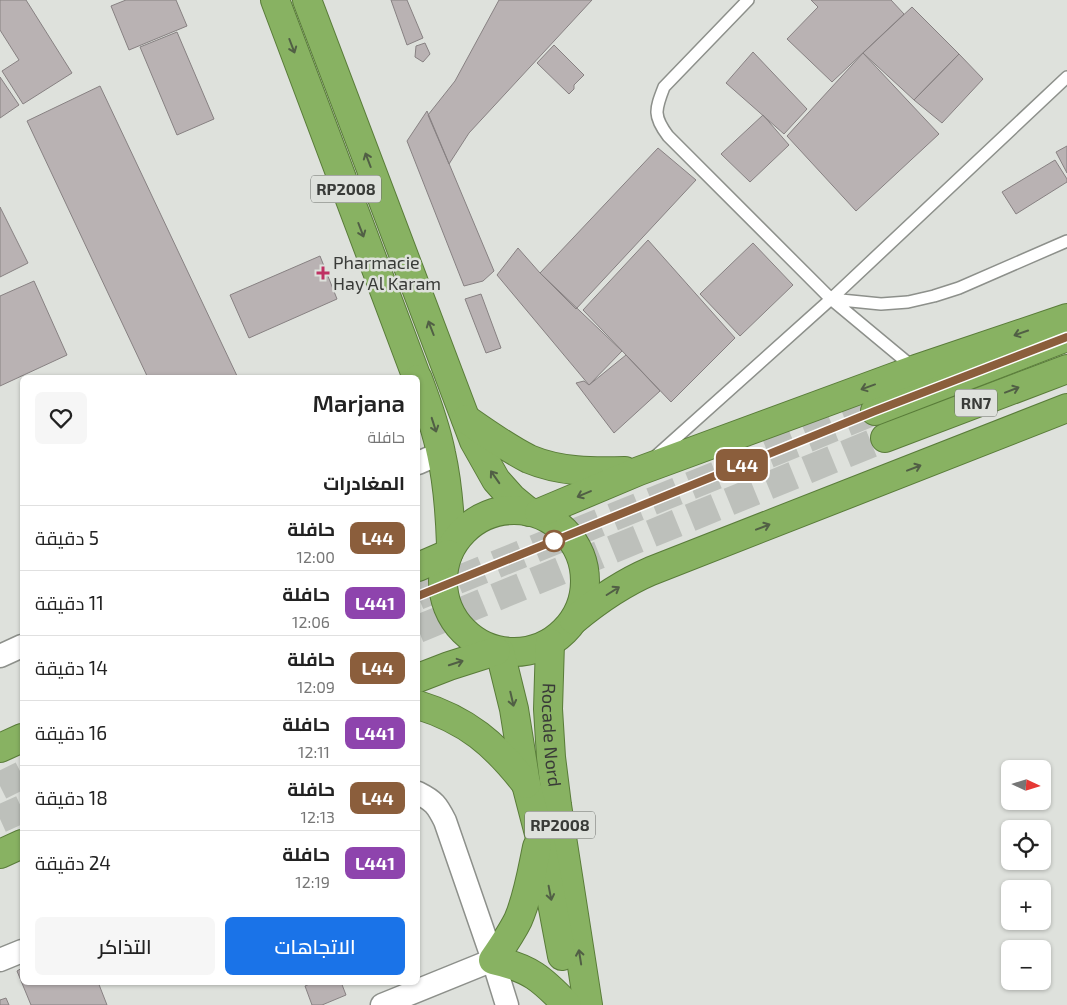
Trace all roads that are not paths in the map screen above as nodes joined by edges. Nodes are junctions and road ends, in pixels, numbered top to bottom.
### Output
1 (275, 0) edge
2 (307, 0) edge
3 (748, 0) edge
4 (1067, 77) edge
5 (1067, 241) edge
6 (831, 299) junction
7 (1067, 318) edge
8 (1067, 337) edge
9 (1067, 369) edge
10 (916, 370) junction
11 (416, 375) edge
12 (420, 387) edge
13 (1067, 408) edge
14 (875, 411) tunnel mouth
15 (466, 419) junction
16 (885, 438) tunnel mouth
17 (429, 458) edge
18 (639, 471) junction
19 (534, 513) junction
20 (450, 550) junction
21 (420, 566) edge
22 (574, 620) junction
23 (550, 643) junction
24 (20, 647) edge
25 (498, 651) junction
26 (0, 656) edge
27 (420, 677) edge
28 (420, 706) edge
29 (20, 739) edge
30 (0, 748) edge
31 (526, 784) junction
32 (420, 795) edge
33 (539, 834) junction
34 (20, 951) edge
35 (0, 960) edge
36 (494, 960) junction
37 (392, 1003) edge
38 (507, 1005) edge
39 (569, 1005) edge
40 (588, 1005) edge

1 -> 11 highway, RP2008
15 -> 2 highway, RP2008
3 - 6 lane
4 - 6 lane
5 - 6 lane
6 - 10 lane
6 - 18 lane
7 -> 10 highway
8 - 14 highway, RN7
16 -> 9 highway, RN7
10 -> 18 highway
12 -> 17 highway, RP2008
22 -> 13 highway
15 - 18 highway
19 -> 15 highway, RP2008
17 - 20 highway, RP2008
18 -> 19 highway
19 - 20 highway
19 - 22 highway
20 - 21 highway
20 - 25 highway
22 - 23 highway
23 - 25 highway
40 -> 23 highway, Rocade Nord / RP2008
24 - 26 street
27 -> 25 highway
25 -> 31 highway, Rocade Nord / RP2008
28 - 31 highway
29 - 30 highway
31 - 33 highway, Rocade Nord / RP2008
32 - 36 street
33 - 36 highway
33 -> 39 highway, Rocade Nord / RP2008
34 - 35 street
36 - 37 street
36 - 38 street
36 - 39 highway

